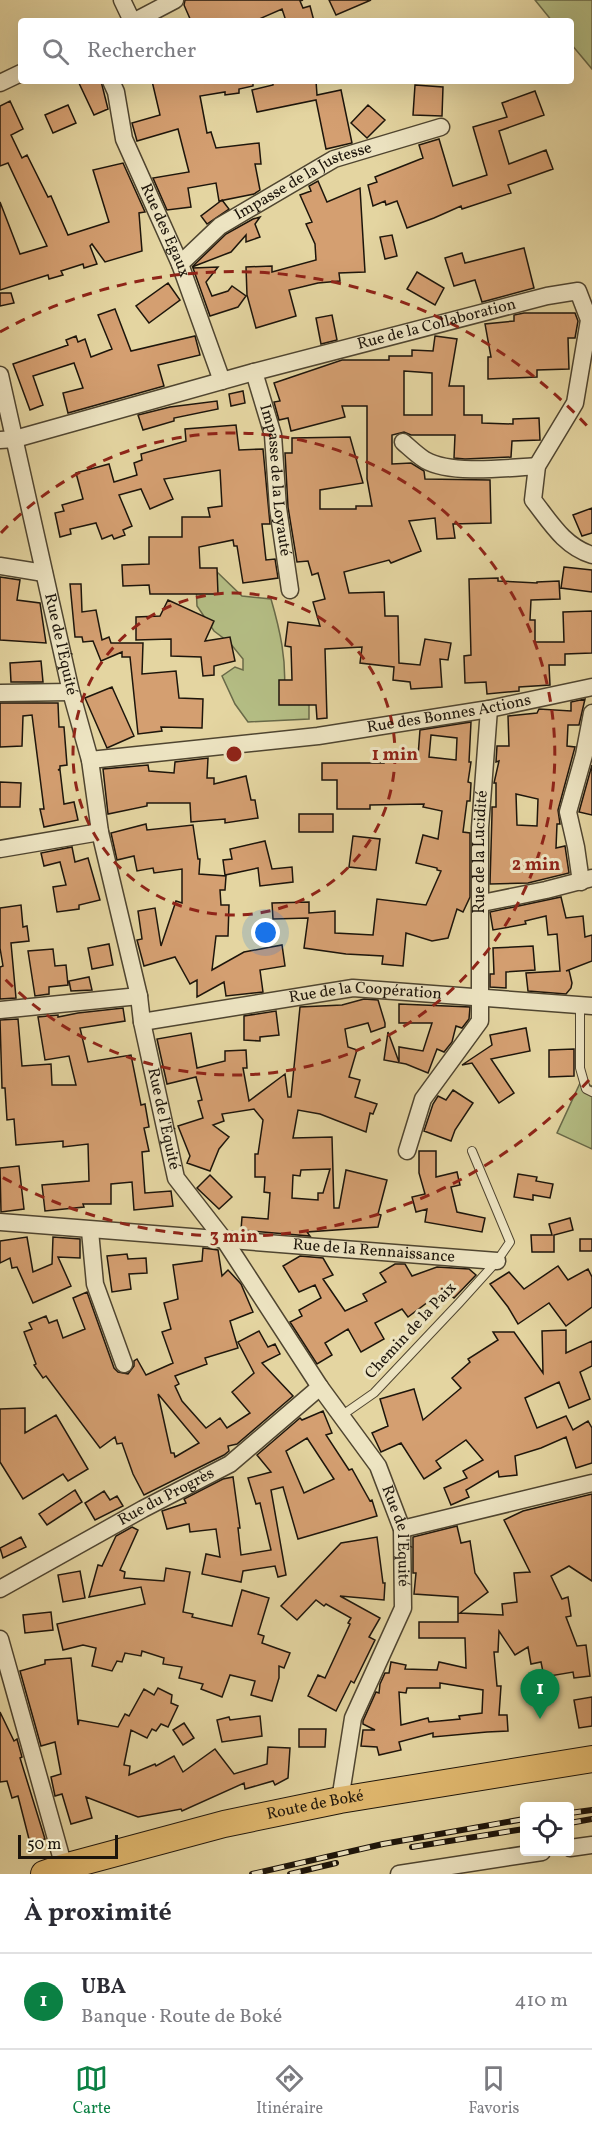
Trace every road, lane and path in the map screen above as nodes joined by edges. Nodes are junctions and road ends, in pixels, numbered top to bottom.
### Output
1 (122, 0) edge
2 (175, 0) edge
3 (132, 18) edge
4 (140, 18) edge
5 (18, 74) edge
6 (0, 83) edge
7 (112, 84) edge
8 (441, 127) dead end
9 (180, 264) junction
10 (254, 372) junction
11 (0, 375) edge
12 (222, 381) junction
13 (8, 440) edge
14 (403, 442) dead end
15 (537, 466) junction
16 (592, 555) edge
17 (0, 566) edge
18 (44, 573) junction
19 (291, 590) dead end
20 (592, 687) edge
21 (71, 692) junction
22 (0, 693) edge
23 (489, 709) junction
24 (592, 713) edge
25 (90, 760) junction
26 (100, 832) junction
27 (0, 849) edge
28 (587, 880) edge
29 (482, 903) junction
30 (139, 996) junction
31 (481, 997) junction
32 (586, 1006) edge
33 (0, 1010) edge
34 (142, 1022) junction
35 (592, 1092) edge
36 (407, 1151) dead end
37 (472, 1151) dead end
38 (0, 1222) edge
39 (90, 1231) junction
40 (225, 1241) junction
41 (497, 1261) junction
42 (124, 1364) dead end
43 (320, 1388) junction
44 (341, 1416) junction
45 (592, 1483) edge
46 (402, 1529) junction
47 (0, 1589) edge
48 (0, 1639) edge
49 (592, 1759) edge
50 (340, 1800) junction
51 (592, 1845) edge
52 (574, 1847) edge
53 (520, 1855) edge
54 (54, 1870) edge
55 (399, 1874) edge

1 - 3 street
2 - 4 street
5 - 6 street
7 - 9 street, Rue des Egaux
8 - 9 street, Impasse de la Justesse
9 - 12 street, Rue des Egaux
10 - 12 street, Rue de la Collaboration
10 - 15 street, Rue de la Collaboration
10 - 19 street, Impasse de la Loyauté
11 - 13 street, Rue de l'Équité
12 - 13 street, Rue de la Collaboration
13 - 18 street, Rue de l'Équité
14 - 15 street
15 - 16 street, Rue de la Collaboration
17 - 18 street
18 - 21 street, Rue de l'Équité
20 - 23 street, Rue des Bonnes Actions
21 - 22 street
21 - 25 street, Rue de l'Équité
23 - 25 street, Rue des Bonnes Actions
23 - 29 street, Rue de la Lucidité
24 - 28 street
25 - 26 street, Rue de l'Équité
26 - 27 street
26 - 30 street, Rue de l'Équité
28 - 29 street
29 - 31 street, Rue de la Lucidité
30 - 33 street
30 - 34 street, Rue de l'Équité
31 - 32 street, Rue de la Coopération
31 - 34 street, Rue de la Coopération
31 - 36 street, Rue de la Lucidité
32 - 35 lane
34 - 40 street, Rue de l'Équité
37 - 41 lane
38 - 39 street, Rue de la Rennaissance
39 - 40 street, Rue de la Rennaissance
39 - 42 street
40 - 41 street, Rue de la Rennaissance
40 - 43 street, Rue de l'Équité
41 - 44 lane, Chemin de la Paix
43 - 44 street, Rue de l'Équité
43 - 47 street, Rue du Progrès
44 - 46 street, Rue de l'Équité
45 - 46 street
46 - 50 street, Rue de l'Équité
48 - 54 street
49 - 50 main road, Route de Boké
50 - 54 main road, Route de Boké
51 - 52 street
53 - 55 street

